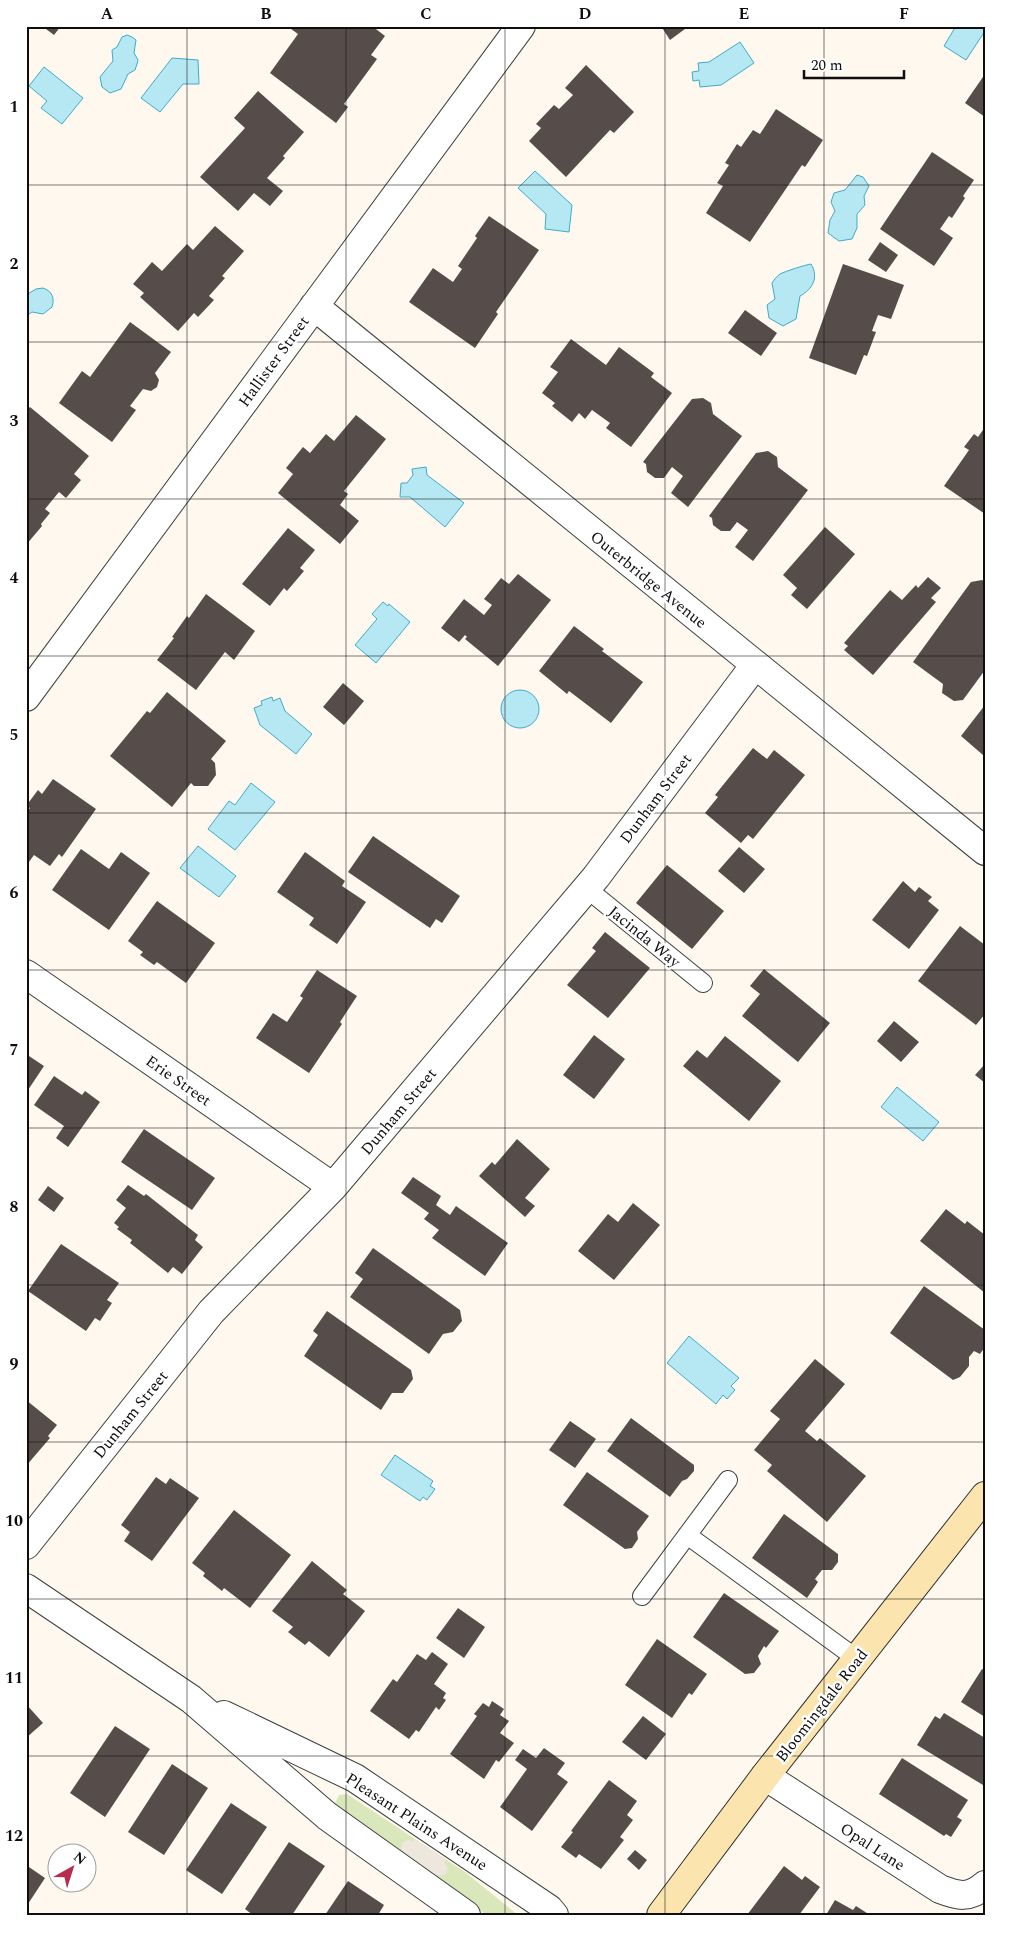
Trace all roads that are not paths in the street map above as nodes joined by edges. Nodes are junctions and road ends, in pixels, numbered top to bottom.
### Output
1 (521, 26) edge
2 (314, 306) junction
3 (755, 665) junction
4 (26, 697) edge
5 (985, 851) edge
6 (586, 888) junction
7 (26, 974) edge
8 (703, 983) dead end
9 (333, 1187) junction
10 (728, 1480) dead end
11 (985, 1496) edge
12 (687, 1535) junction
13 (26, 1544) edge
14 (26, 1588) edge
15 (642, 1596) dead end
16 (857, 1659) junction
17 (191, 1699) junction
18 (766, 1776) junction
19 (985, 1885) edge
20 (466, 1915) edge
21 (554, 1915) edge
22 (661, 1915) edge

1 - 2 street, Hallister Street
2 - 3 street, Outerbridge Avenue
2 - 4 street, Hallister Street
3 - 5 street, Outerbridge Avenue
3 - 6 street, Dunham Street
6 - 8 lane, Jacinda Way
6 - 9 street, Dunham Street
7 - 9 street, Erie Street
9 - 13 street, Dunham Street
10 - 12 lane
11 - 16 street, Bloomingdale Road
12 - 15 lane
12 - 16 lane
14 - 17 street, Pleasant Plains Avenue
16 - 18 street, Bloomingdale Road
17 - 20 street, Pleasant Plains Avenue
17 - 21 street, Pleasant Plains Avenue
18 - 19 street, Opal Lane
18 - 22 street, Bloomingdale Road

